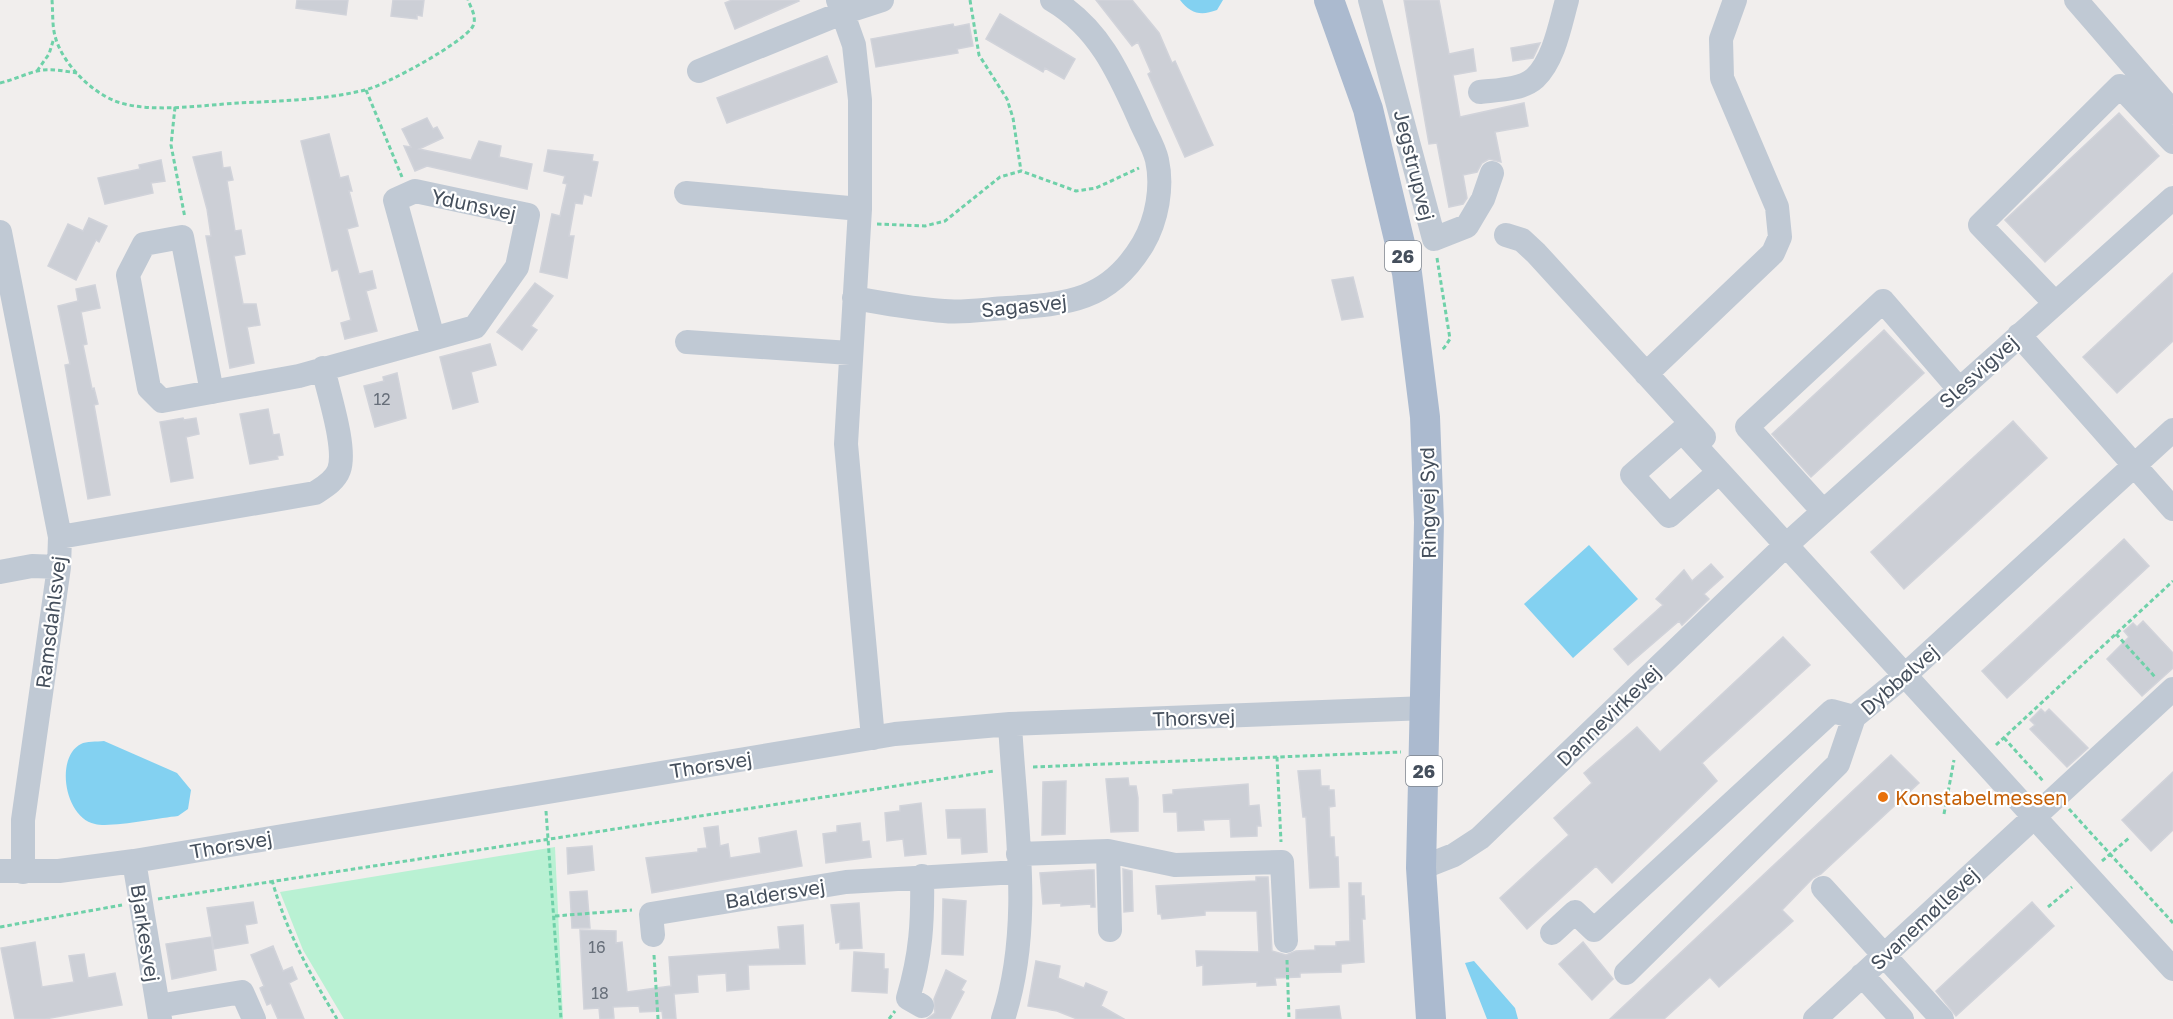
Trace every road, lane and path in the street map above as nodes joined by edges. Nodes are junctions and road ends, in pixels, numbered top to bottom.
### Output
1 (52, 0) edge
2 (468, 0) edge
3 (882, 0) edge
4 (970, 0) edge
5 (1052, 0) edge
6 (1329, 0) edge
7 (1370, 0) edge
8 (1567, 0) edge
9 (1735, 0) edge
10 (2081, 2) edge
11 (840, 6) edge
12 (55, 36) junction
13 (37, 71) junction
14 (699, 71) dead end
15 (76, 73) junction
16 (0, 83) edge
17 (366, 90) junction
18 (1480, 92) dead end
19 (175, 107) junction
20 (2173, 112) edge
21 (2173, 142) edge
22 (1157, 160) junction
23 (1021, 171) junction
24 (1492, 173) dead end
25 (686, 193) dead end
26 (410, 194) junction
27 (2173, 198) edge
28 (859, 215) junction
29 (0, 232) edge
30 (1506, 235) dead end
31 (182, 237) junction
32 (1434, 239) junction
33 (854, 298) junction
34 (2055, 303) junction
35 (2019, 335) junction
36 (433, 338) junction
37 (687, 342) dead end
38 (1417, 352) junction
39 (850, 353) junction
40 (323, 368) junction
41 (1646, 374) junction
42 (1959, 389) junction
43 (212, 393) junction
44 (2173, 430) edge
45 (2134, 465) junction
46 (1719, 472) dead end
47 (2173, 508) edge
48 (1823, 512) junction
49 (60, 537) junction
50 (1790, 541) junction
51 (59, 567) junction
52 (0, 572) edge
53 (2173, 581) edge
54 (2115, 634) junction
55 (1904, 676) junction
56 (2062, 683) junction
57 (2066, 687) dead end
58 (2171, 691) edge
59 (1427, 708) junction
60 (1854, 717) junction
61 (1010, 724) junction
62 (873, 738) junction
63 (2004, 738) junction
64 (1964, 740) junction
65 (1425, 751) junction
66 (1277, 757) junction
67 (1981, 759) junction
68 (1013, 768) junction
69 (544, 792) junction
70 (2057, 796) junction
71 (1944, 814) dead end
72 (2034, 817) junction
73 (550, 840) junction
74 (1108, 851) junction
75 (135, 861) junction
76 (1282, 862) junction
77 (1018, 863) junction
78 (1422, 868) junction
79 (12, 872) edge
80 (922, 876) junction
81 (272, 879) junction
82 (1823, 888) dead end
83 (141, 902) junction
84 (555, 916) junction
85 (2173, 923) edge
86 (652, 924) junction
87 (0, 927) edge
88 (1110, 930) dead end
89 (1552, 933) dead end
90 (1286, 940) joint
91 (1884, 955) junction
92 (2173, 969) edge
93 (1626, 973) dead end
94 (1862, 975) junction
95 (922, 1006) dead end
96 (159, 1013) edge
97 (1005, 1018) edge
98 (254, 1019) edge
99 (337, 1019) edge
100 (561, 1019) edge
101 (658, 1019) edge
102 (1289, 1019) edge
103 (1431, 1019) edge
104 (1815, 1019) edge
105 (1902, 1019) edge
106 (1942, 1019) edge

1 - 12 path
2 - 17 path
3 - 11 street
4 - 23 path
5 - 22 street, Sagasvej
6 - 38 main road, Ringvej Syd / 26
7 - 32 street, Jegstrupvej
8 - 18 street
9 - 41 street
10 - 20 street
11 - 14 street
11 - 28 street
12 - 13 path
12 - 15 path
13 - 15 path
13 - 16 path
15 - 19 path
17 - 19 path
17 - 26 path
19 - 31 path
21 - 34 street
22 - 23 path
22 - 33 street, Sagasvej
23 - 28 path
24 - 32 street, Jegstrupvej
25 - 28 street
26 - 36 street, Ydunsvej
26 - 36 street, Ydunsvej
27 - 34 street, Slesvigvej
28 - 33 street
29 - 49 street, Ramsdahlsvej
30 - 41 street
31 - 43 street
31 - 43 street, Ydunsvej
32 - 38 path
33 - 39 street
34 - 35 street, Slesvigvej
35 - 42 street, Slesvigvej
35 - 45 street
36 - 40 street, Ydunsvej
37 - 39 street
38 - 59 main road, Ringvej Syd / 26
39 - 62 street
40 - 43 street, Ydunsvej
40 - 49 street
41 - 50 street
42 - 48 street, Slesvigvej
42 - 48 street
44 - 45 street, Dybbølvej
45 - 47 street
45 - 55 street, Dybbølvej
46 - 50 street
48 - 50 street, Slesvigvej
49 - 51 street, Ramsdahlsvej
50 - 55 street
50 - 78 street, Dannevirkevej
51 - 52 street
51 - 79 street, Ramsdahlsvej
53 - 54 path
54 - 56 path
54 - 58 path
55 - 60 street, Dybbølvej
55 - 64 street
56 - 57 path
56 - 63 path
58 - 70 street, Svanemøllevej
59 - 61 street, Thorsvej
59 - 65 main road, Ringvej Syd / 26
60 - 89 street
60 - 93 street, Dybbølvej
61 - 62 street, Thorsvej
61 - 68 street
62 - 69 street, Thorsvej
63 - 67 path
63 - 70 path
64 - 67 street
64 - 71 path
65 - 66 path
65 - 78 main road, Ringvej Syd / 26
66 - 68 path
66 - 76 path
67 - 72 street
68 - 73 path
68 - 77 street
69 - 73 path
69 - 75 street, Thorsvej
70 - 72 street, Svanemøllevej
70 - 85 path
72 - 91 street, Svanemøllevej
72 - 92 street
73 - 81 path
73 - 84 path
74 - 76 street, Baldersvej
74 - 77 street, Baldersvej
74 - 88 street
75 - 79 street, Thorsvej
75 - 83 street, Bjarkesvej
76 - 90 street
77 - 80 street, Baldersvej
77 - 97 street
78 - 103 main road, Ringvej Syd / 26
80 - 86 street, Baldersvej
80 - 95 street
81 - 83 path
81 - 99 path
82 - 91 street
83 - 87 path
83 - 96 street, Bjarkesvej
84 - 86 path
84 - 100 path
86 - 101 path
90 - 102 path
91 - 94 street, Svanemøllevej
91 - 106 street
94 - 104 street, Svanemøllevej
94 - 105 street
96 - 98 street, Bjarkesvej

